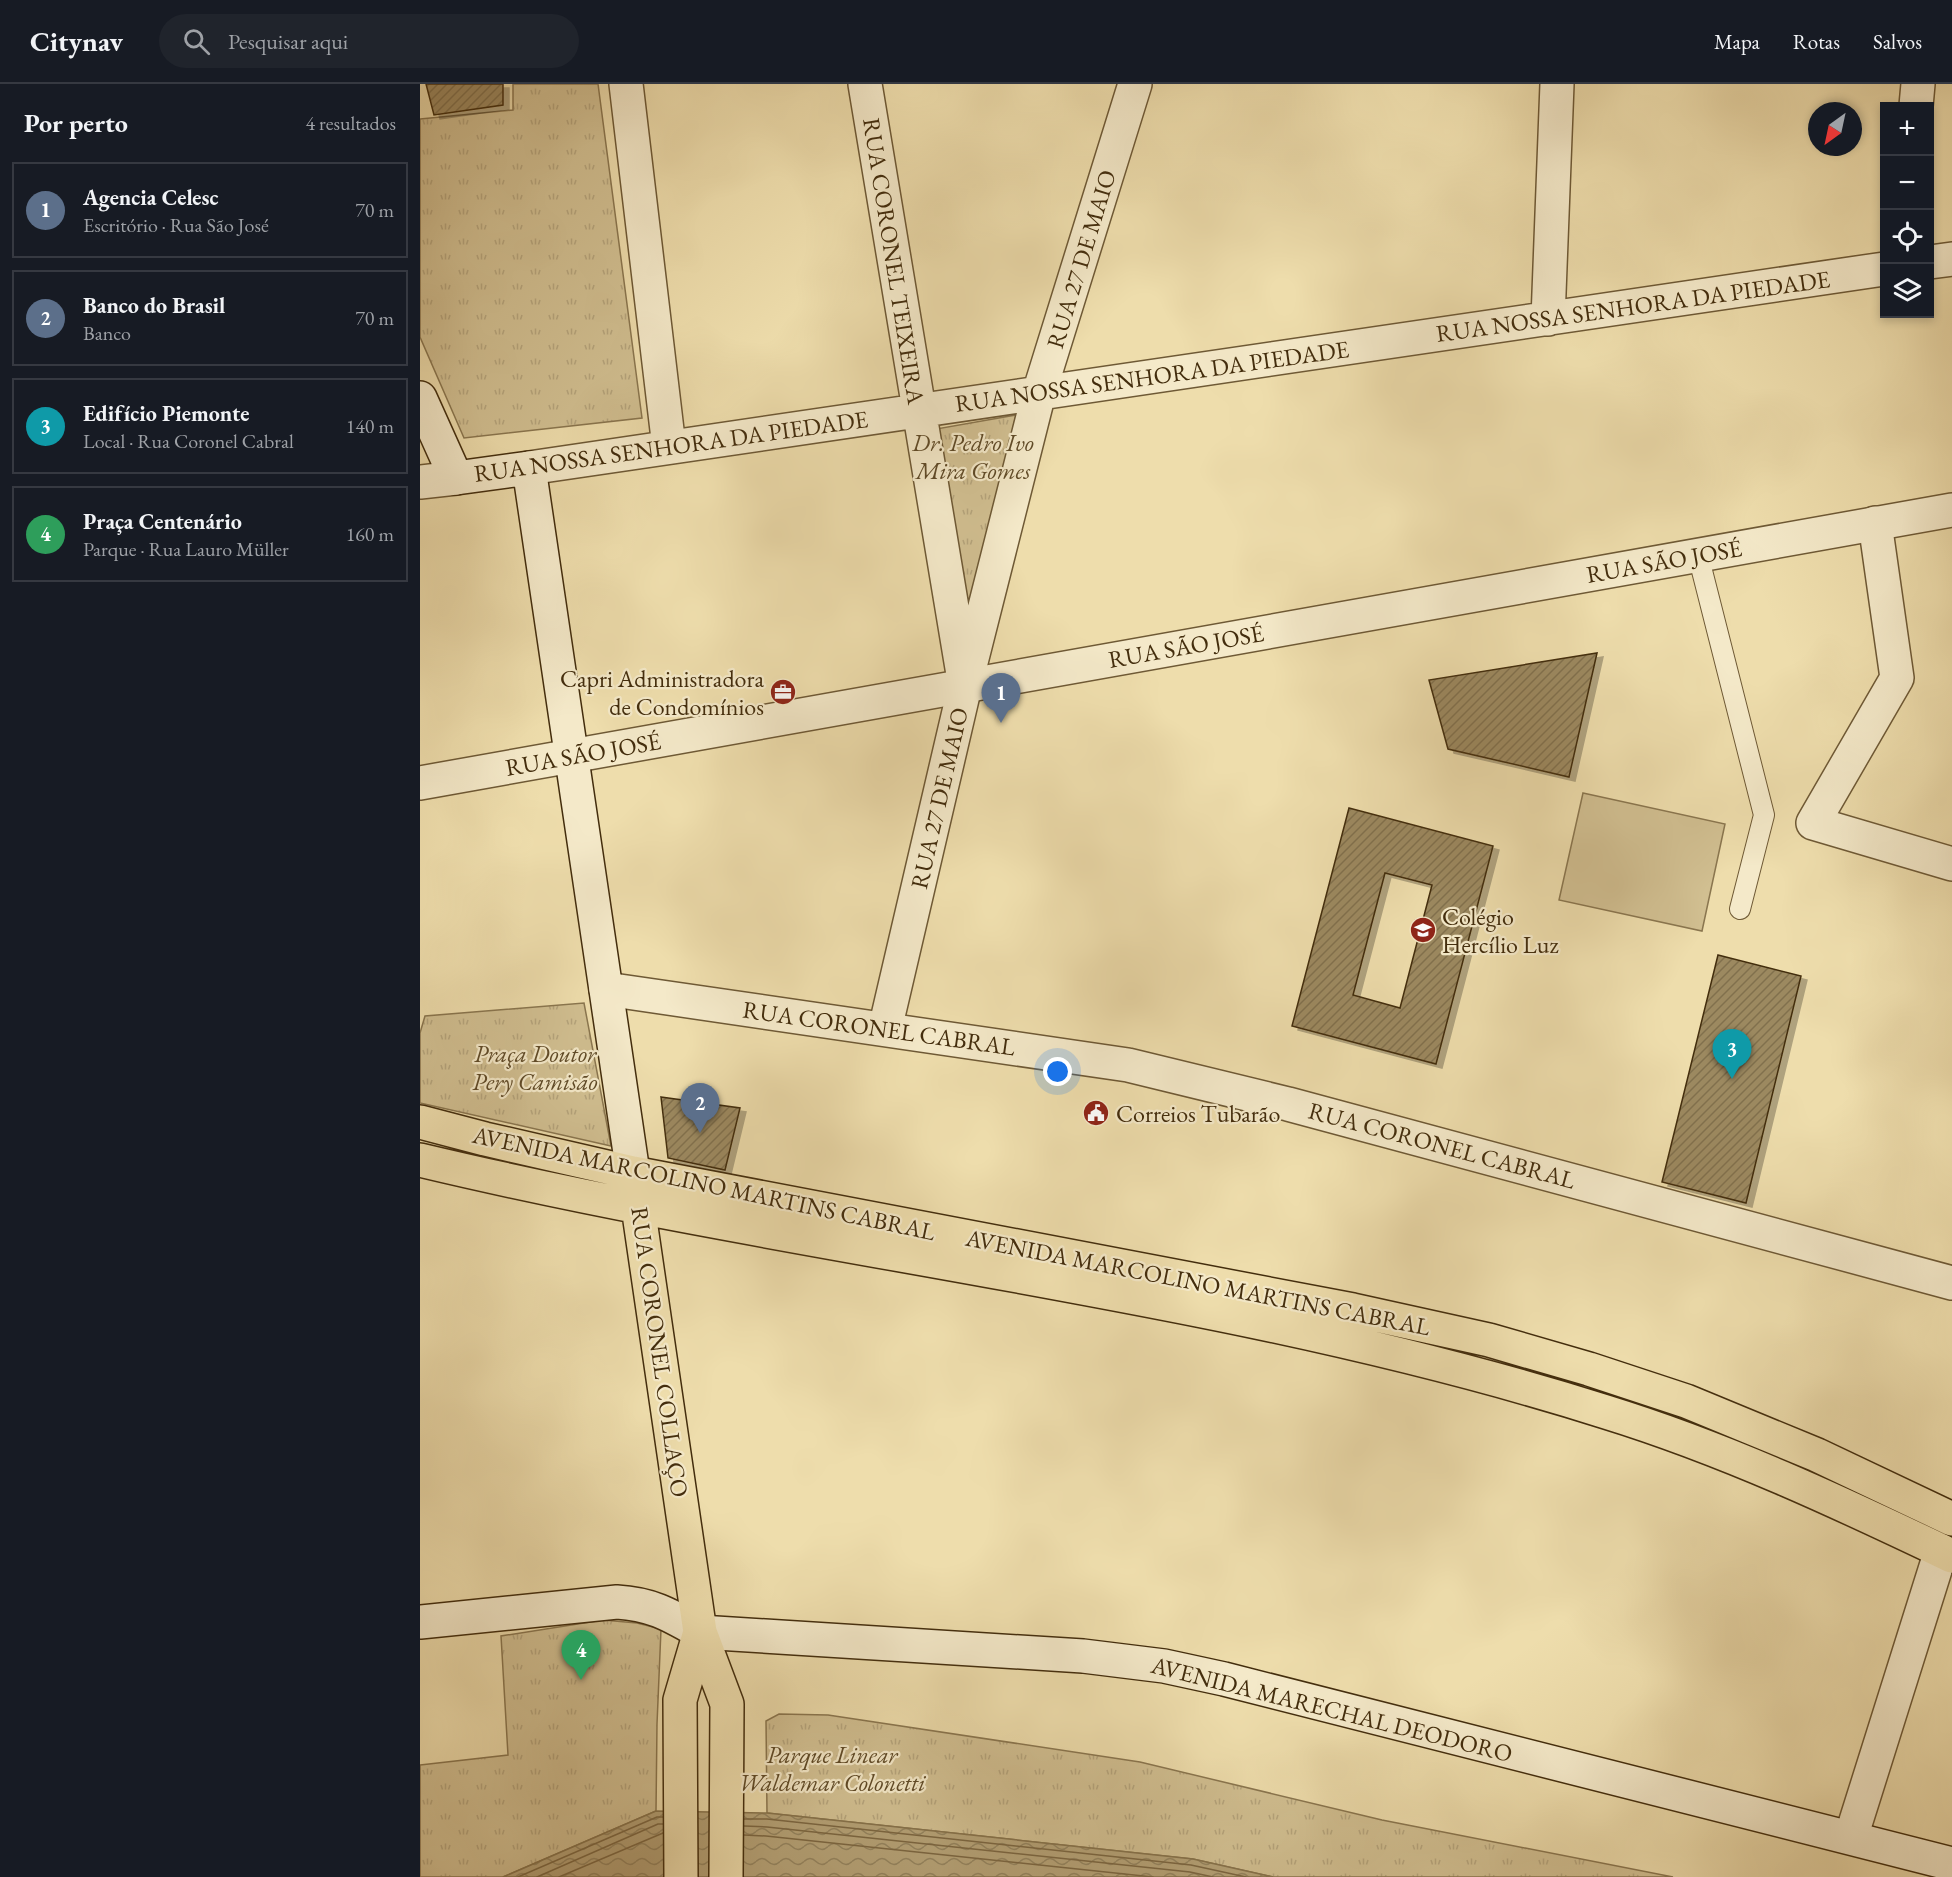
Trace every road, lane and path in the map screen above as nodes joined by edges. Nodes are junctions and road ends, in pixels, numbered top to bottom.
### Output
1 (626, 84) edge
2 (865, 84) edge
3 (1135, 84) edge
4 (1557, 84) edge
5 (1918, 84) edge
6 (1916, 102) edge
7 (1952, 259) edge
8 (1934, 261) edge
9 (1880, 270) edge
10 (1548, 319) junction
11 (1039, 393) junction
12 (420, 398) edge
13 (919, 411) junction
14 (669, 447) junction
15 (529, 468) junction
16 (456, 478) junction
17 (420, 482) edge
18 (1952, 510) edge
19 (1875, 523) junction
20 (1698, 555) junction
21 (965, 686) junction
22 (572, 756) junction
23 (420, 783) edge
24 (1952, 864) edge
25 (1740, 909) dead end
26 (606, 989) junction
27 (885, 1029) junction
28 (420, 1122) edge
29 (420, 1160) edge
30 (633, 1173) junction
31 (638, 1207) junction
32 (1952, 1283) edge
33 (1952, 1519) edge
34 (1946, 1554) edge
35 (420, 1622) edge
36 (700, 1632) junction
37 (1851, 1837) junction
38 (1952, 1864) edge
39 (681, 1877) edge
40 (726, 1877) edge

1 - 14 street
2 - 13 street, RUA CORONEL TEIXEIRA
3 - 11 street, RUA 27 DE MAIO
4 - 10 street
5 - 6 street
7 - 8 street
9 - 10 street, RUA NOSSA SENHORA DA PIEDADE
10 - 11 street, RUA NOSSA SENHORA DA PIEDADE
11 - 13 street, RUA NOSSA SENHORA DA PIEDADE
11 - 21 street, RUA 27 DE MAIO
12 - 16 street
13 - 14 street, RUA NOSSA SENHORA DA PIEDADE
13 - 21 street, RUA CORONEL TEIXEIRA
14 - 15 street, RUA NOSSA SENHORA DA PIEDADE
15 - 16 street, RUA NOSSA SENHORA DA PIEDADE
15 - 22 street, RUA CORONEL COLLAÇO
16 - 17 street, RUA NOSSA SENHORA DA PIEDADE
18 - 19 street, RUA SÃO JOSÉ
19 - 20 street, RUA SÃO JOSÉ
19 - 24 street
20 - 21 street, RUA SÃO JOSÉ
20 - 25 lane
21 - 22 street, RUA SÃO JOSÉ
21 - 27 street, RUA 27 DE MAIO
22 - 23 street, RUA SÃO JOSÉ
22 - 26 street, RUA CORONEL COLLAÇO
26 - 27 street, RUA CORONEL CABRAL
26 - 30 street, RUA CORONEL COLLAÇO
27 - 32 street, RUA CORONEL CABRAL
28 - 30 main road, AVENIDA MARCOLINO MARTINS CABRAL
29 - 31 main road, AVENIDA MARCOLINO MARTINS CABRAL
30 - 31 main road, RUA CORONEL COLLAÇO
30 - 33 main road, AVENIDA MARCOLINO MARTINS CABRAL
31 - 34 main road, AVENIDA MARCOLINO MARTINS CABRAL
31 - 36 main road, RUA CORONEL COLLAÇO
34 - 37 street
35 - 36 street
36 - 37 street, AVENIDA MARECHAL DEODORO
36 - 39 main road
36 - 40 main road
37 - 38 street, AVENIDA MARECHAL DEODORO

